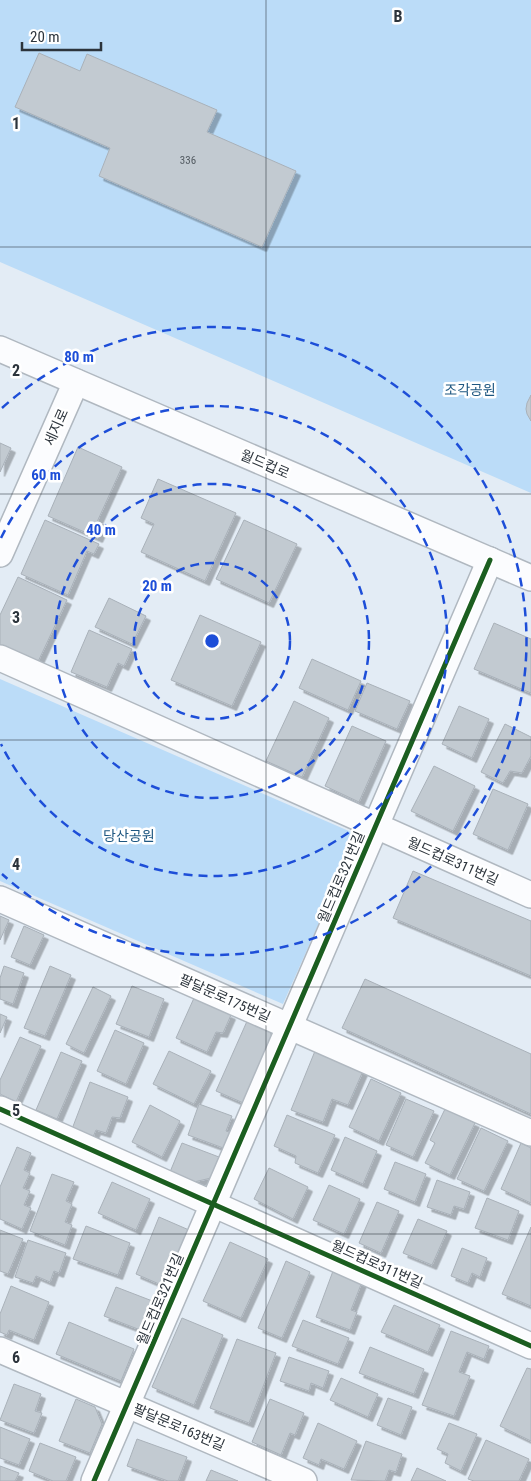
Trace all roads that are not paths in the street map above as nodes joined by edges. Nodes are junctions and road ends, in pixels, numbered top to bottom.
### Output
1 (0, 349) edge
2 (76, 382) junction
3 (0, 554) edge
4 (490, 560) junction
5 (531, 578) edge
6 (0, 658) edge
7 (375, 826) junction
8 (531, 896) edge
9 (0, 899) edge
10 (289, 1026) junction
11 (0, 1109) edge
12 (531, 1133) edge
13 (213, 1203) junction
14 (531, 1346) edge
15 (0, 1350) edge
16 (127, 1405) junction
17 (94, 1481) edge
18 (304, 1481) edge

1 - 2 street, 월드컵로
2 - 3 street, 세지로
2 - 4 street, 월드컵로
4 - 5 street, 월드컵로
4 - 7 street, 월드컵로321번길
6 - 7 street, 월드컵로321번길
7 - 8 street, 월드컵로311번길
7 - 10 street, 월드컵로321번길
9 - 10 street, 팔달문로175번길
10 - 12 street, 팔달문로175번길
10 - 13 street, 월드컵로321번길
11 - 13 street
13 - 14 street, 월드컵로311번길
13 - 16 street, 월드컵로321번길
15 - 16 street, 팔달문로163번길
16 - 17 street, 월드컵로321번길
16 - 18 street, 팔달문로163번길

